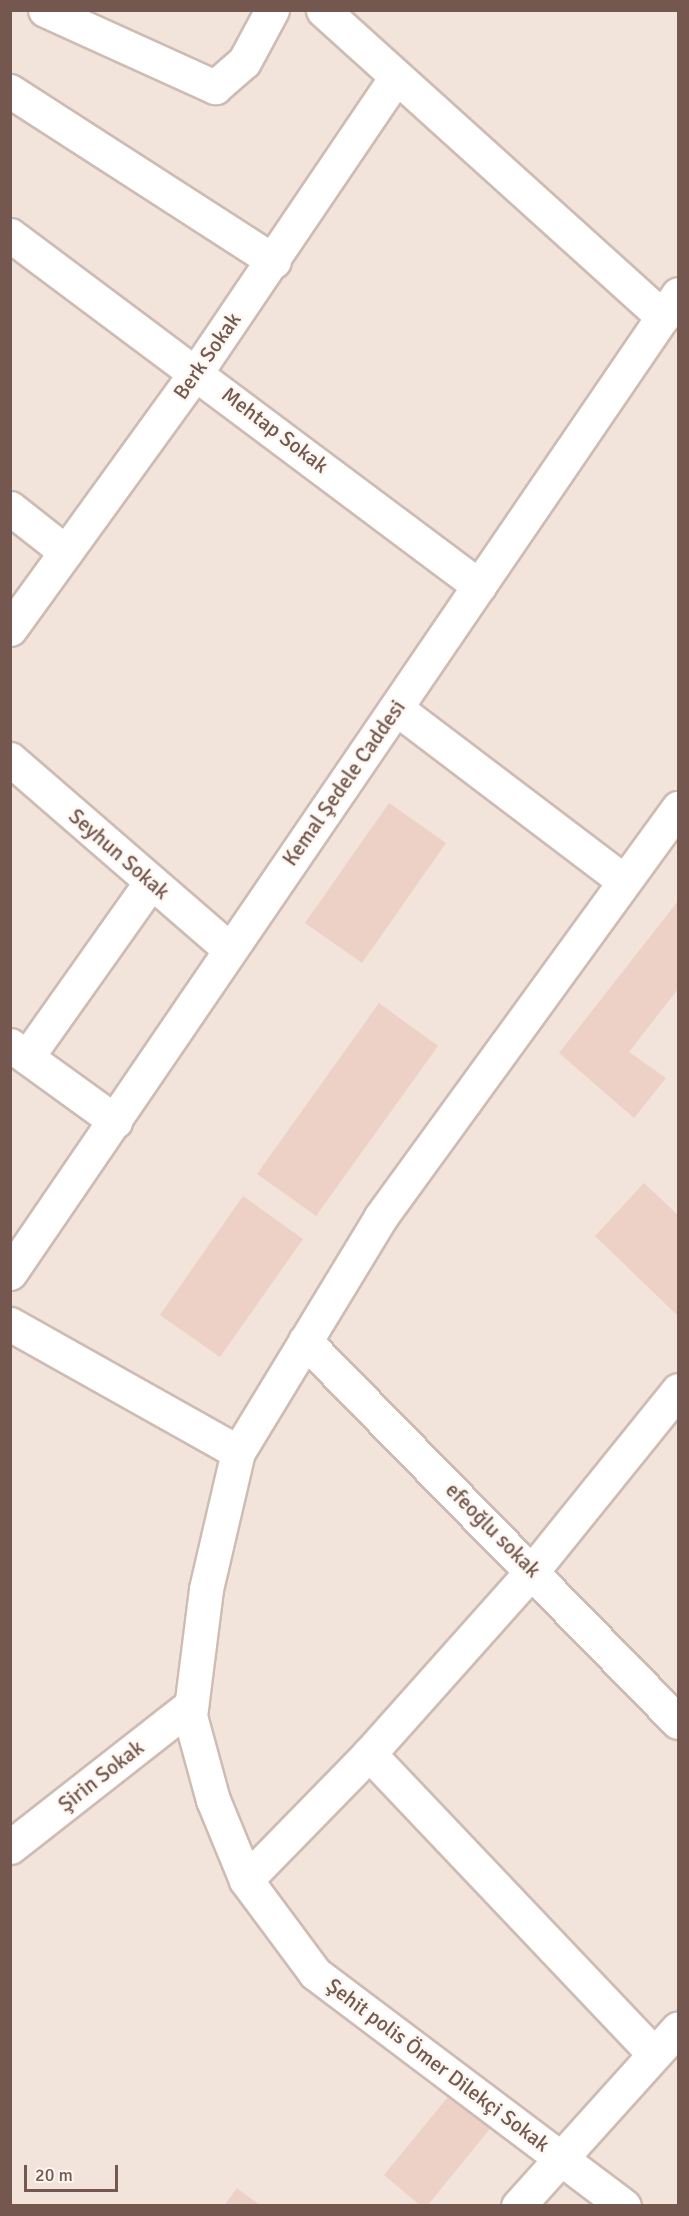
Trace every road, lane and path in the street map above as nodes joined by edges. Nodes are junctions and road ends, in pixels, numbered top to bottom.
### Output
1 (45, 10) edge
2 (272, 10) edge
3 (322, 10) edge
4 (396, 76) junction
5 (10, 91) edge
6 (10, 235) edge
7 (274, 261) junction
8 (670, 306) edge
9 (197, 371) junction
10 (10, 507) edge
11 (66, 552) junction
12 (479, 586) junction
13 (10, 629) edge
14 (396, 708) junction
15 (10, 759) edge
16 (678, 808) edge
17 (624, 881) junction
18 (151, 882) junction
19 (229, 949) junction
20 (19, 1051) edge
21 (115, 1121) junction
22 (10, 1274) edge
23 (10, 1324) edge
24 (305, 1341) junction
25 (678, 1390) edge
26 (238, 1452) junction
27 (533, 1570) junction
28 (191, 1705) junction
29 (678, 1722) edge
30 (369, 1754) junction
31 (10, 1847) edge
32 (246, 1880) junction
33 (678, 2028) edge
34 (654, 2054) junction
35 (561, 2157) junction
36 (518, 2205) edge
37 (624, 2205) edge

1 - 2 street
3 - 4 street
4 - 7 street, Berk Sokak
4 - 8 street
5 - 7 street
6 - 9 street, Mehtap Sokak
7 - 9 street, Berk Sokak
8 - 12 street, Kemal Şedele Caddesi
9 - 11 street, Berk Sokak
9 - 12 street, Mehtap Sokak
10 - 11 street
11 - 13 street, Berk Sokak
12 - 14 street, Kemal Şedele Caddesi
14 - 17 street
14 - 19 street, Kemal Şedele Caddesi
15 - 18 street, Seyhun Sokak
16 - 17 street
17 - 24 street
18 - 19 street, Seyhun Sokak
18 - 20 street
19 - 21 street, Kemal Şedele Caddesi
20 - 21 street
21 - 22 street, Kemal Şedele Caddesi
23 - 26 street
24 - 26 street
24 - 27 street, efeoğlu sokak
25 - 27 street
26 - 28 street
27 - 29 street, efeoğlu sokak
27 - 30 street
28 - 31 street, Şirin Sokak
28 - 32 street, Şehit polis Ömer Dilekçi Sokak
30 - 32 street
30 - 34 street
32 - 35 street, Şehit polis Ömer Dilekçi Sokak
33 - 34 street
34 - 35 street
35 - 36 street
35 - 37 street, Şehit polis Ömer Dilekçi Sokak

